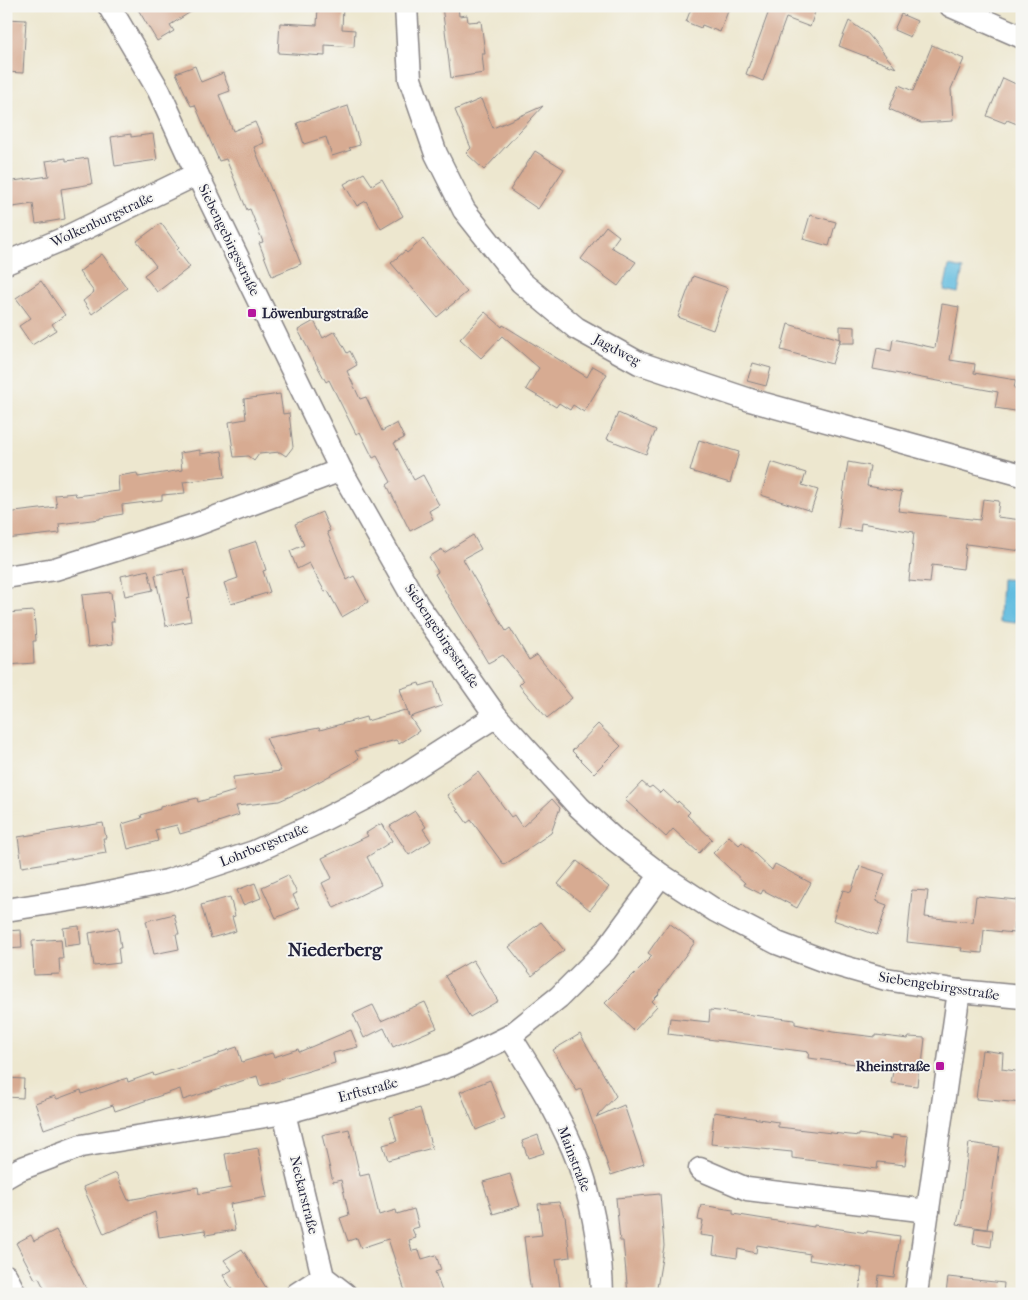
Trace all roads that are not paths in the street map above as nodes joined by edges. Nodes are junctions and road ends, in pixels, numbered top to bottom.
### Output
1 (108, 6) edge
2 (406, 6) edge
3 (951, 6) edge
4 (1022, 37) edge
5 (197, 174) junction
6 (6, 263) edge
7 (341, 470) junction
8 (1022, 475) edge
9 (6, 577) edge
10 (496, 716) junction
11 (661, 875) junction
12 (6, 910) edge
13 (959, 991) junction
14 (1022, 997) edge
15 (510, 1036) junction
16 (284, 1113) junction
17 (700, 1169) dead end
18 (6, 1177) edge
19 (928, 1211) junction
20 (6, 1276) edge
21 (324, 1277) junction
22 (15, 1294) edge
23 (297, 1294) edge
24 (345, 1294) edge
25 (602, 1294) edge
26 (916, 1294) edge

1 - 5 street, Siebengebirgsstraße
2 - 8 street, Jagdweg
3 - 4 street
5 - 6 street, Wolkenburgstraße
5 - 7 street, Siebengebirgsstraße
7 - 9 street
7 - 10 street, Siebengebirgsstraße
10 - 11 street, Siebengebirgsstraße
10 - 12 street, Lohrbergstraße
11 - 13 street, Siebengebirgsstraße
11 - 15 street, Erftstraße
13 - 14 street, Siebengebirgsstraße
13 - 19 street
15 - 16 street, Erftstraße
15 - 25 street, Mainstraße
16 - 18 street, Erftstraße
16 - 21 street, Neckarstraße
17 - 19 street
19 - 26 street
20 - 22 street
21 - 23 street
21 - 24 street

